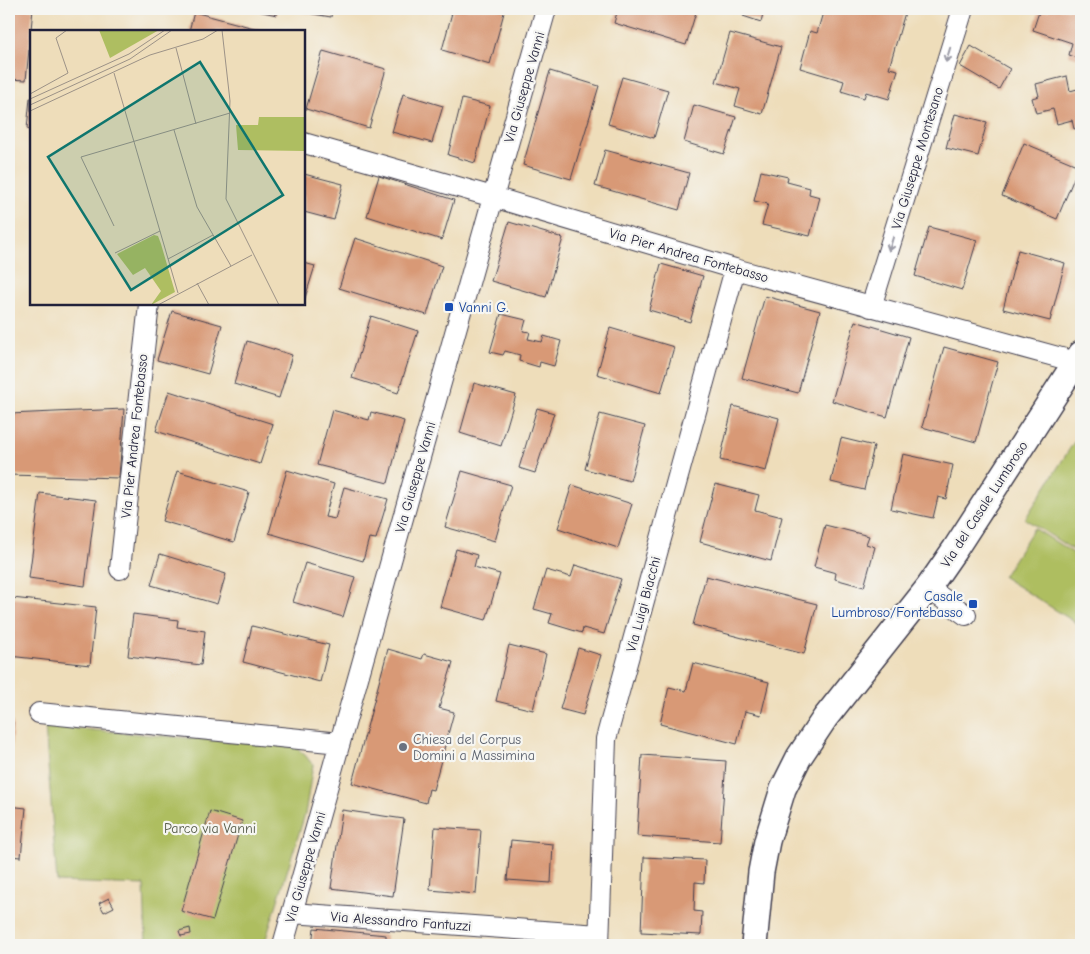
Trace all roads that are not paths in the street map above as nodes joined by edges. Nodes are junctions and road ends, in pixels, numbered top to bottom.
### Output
1 (546, 9) edge
2 (963, 9) edge
3 (305, 143) edge
4 (493, 197) junction
5 (735, 270) junction
6 (149, 305) edge
7 (871, 307) junction
8 (1079, 358) edge
9 (120, 568) dead end
10 (928, 588) junction
11 (966, 615) dead end
12 (39, 713) dead end
13 (340, 743) junction
14 (292, 913) junction
15 (599, 940) edge
16 (283, 945) edge
17 (754, 945) edge

1 - 4 street, Via Giuseppe Vanni
2 -> 7 street, Via Giuseppe Montesano
3 - 4 street, Via Pier Andrea Fontebasso
4 - 5 street, Via Pier Andrea Fontebasso
4 - 13 street, Via Giuseppe Vanni
5 - 7 street, Via Pier Andrea Fontebasso
5 - 15 street, Via Luigi Biacchi
6 - 9 street, Via Pier Andrea Fontebasso
7 - 8 street, Via Pier Andrea Fontebasso
8 - 10 street, Via del Casale Lumbroso
10 - 11 street
10 - 17 street, Via del Casale Lumbroso
12 - 13 street
13 - 14 street, Via Giuseppe Vanni
14 - 15 street, Via Alessandro Fantuzzi
14 - 16 street, Via Giuseppe Vanni

